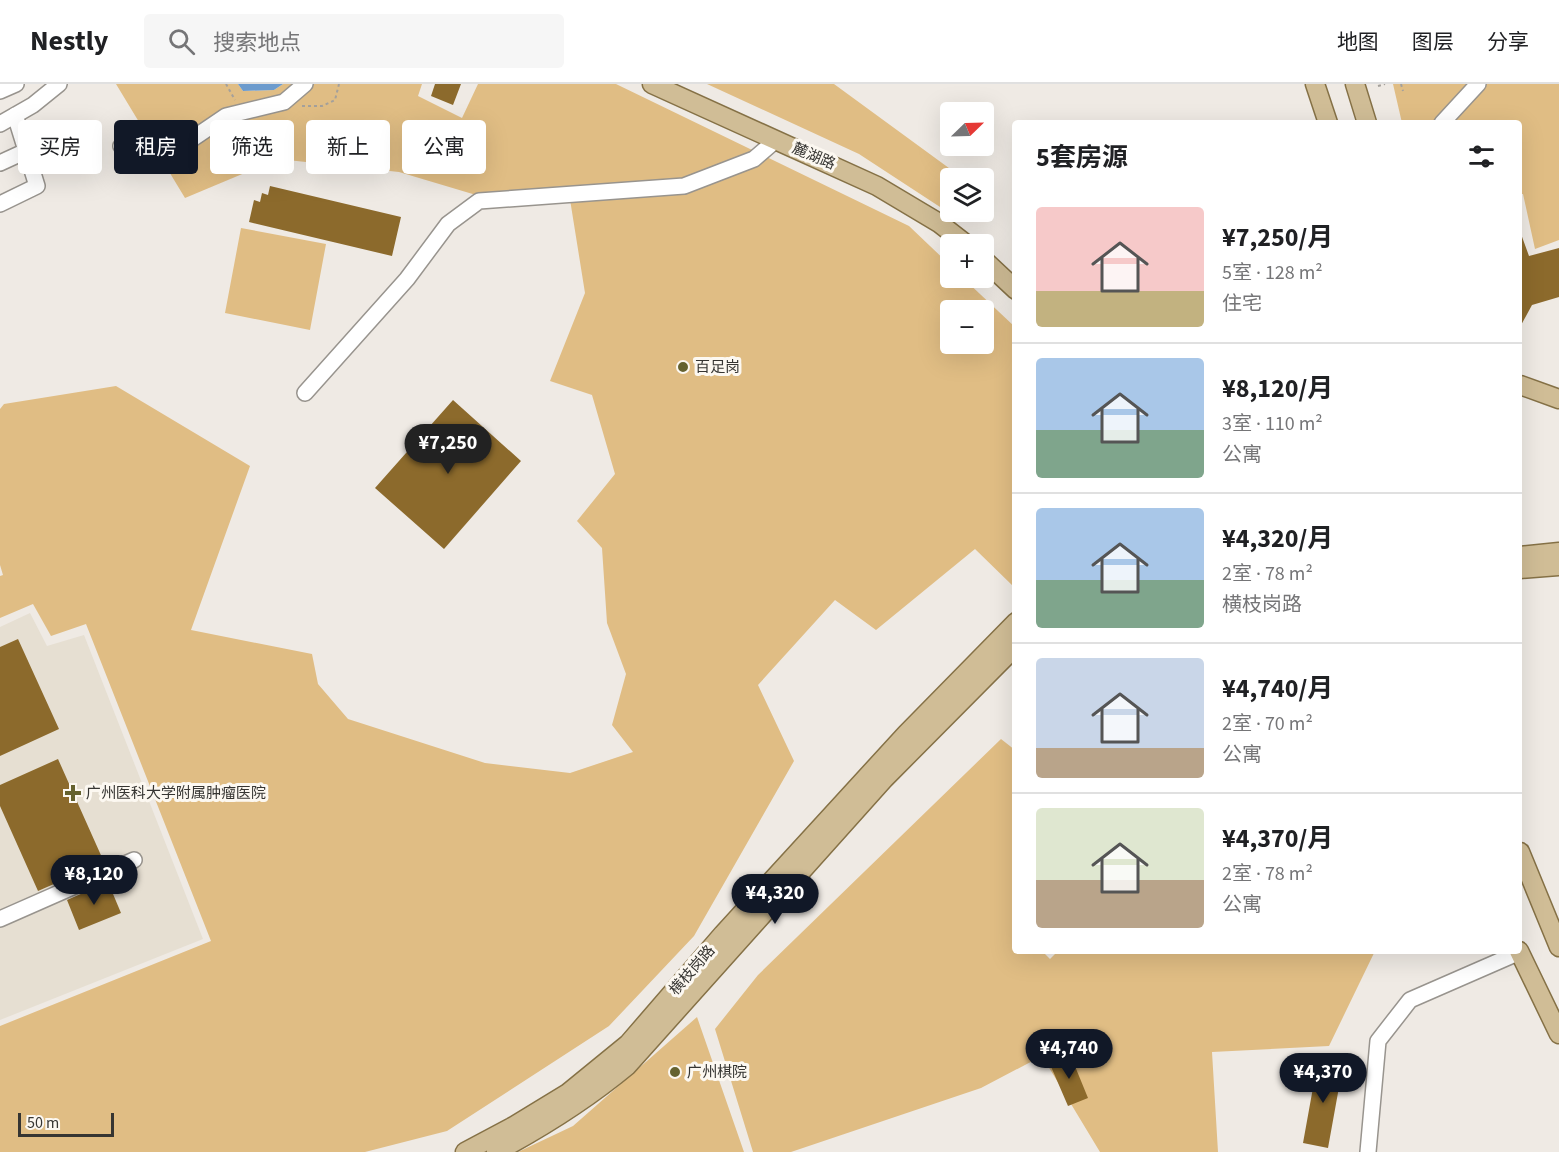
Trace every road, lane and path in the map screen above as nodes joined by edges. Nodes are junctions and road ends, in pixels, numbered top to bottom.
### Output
1 (16, 84) edge
2 (59, 84) edge
3 (226, 84) edge
4 (305, 84) edge
5 (652, 84) edge
6 (1315, 84) edge
7 (1355, 84) edge
8 (1385, 84) edge
9 (1401, 84) edge
10 (1478, 84) edge
11 (1378, 86) dead end
12 (1403, 90) dead end
13 (0, 91) edge
14 (242, 111) junction
15 (15, 115) junction
16 (1327, 120) edge
17 (1366, 120) edge
18 (1445, 120) edge
19 (0, 124) edge
20 (18, 125) edge
21 (198, 135) edge
22 (776, 140) junction
23 (18, 155) edge
24 (0, 163) edge
25 (33, 174) edge
26 (0, 204) edge
27 (953, 234) edge
28 (994, 269) edge
29 (1012, 286) edge
30 (1522, 386) edge
31 (305, 393) dead end
32 (1559, 399) edge
33 (1559, 552) edge
34 (1522, 556) edge
35 (1559, 566) edge
36 (1522, 569) edge
37 (1012, 626) edge
38 (1012, 649) edge
39 (1522, 857) edge
40 (134, 860) dead end
41 (0, 919) edge
42 (1559, 947) edge
43 (1515, 954) edge
44 (1521, 954) edge
45 (1559, 1034) edge
46 (465, 1152) edge
47 (496, 1152) edge
48 (1368, 1152) edge

1 - 13 lane
2 - 15 lane
3 - 14 path
4 - 14 lane
5 - 22 main road, 麓湖路
6 - 16 main road
7 - 17 main road
8 - 11 path
9 - 12 path
10 - 18 lane
14 - 21 lane
15 - 19 lane
15 - 20 lane
22 - 27 main road, 麓湖路
22 - 31 lane
23 - 24 lane
25 - 26 lane
28 - 29 main road
30 - 32 main road
33 - 34 main road
35 - 36 main road
37 - 46 main road, 横枝岗路
38 - 47 main road, 横枝岗路
39 - 42 main road
40 - 41 lane
43 - 48 lane
44 - 45 main road

